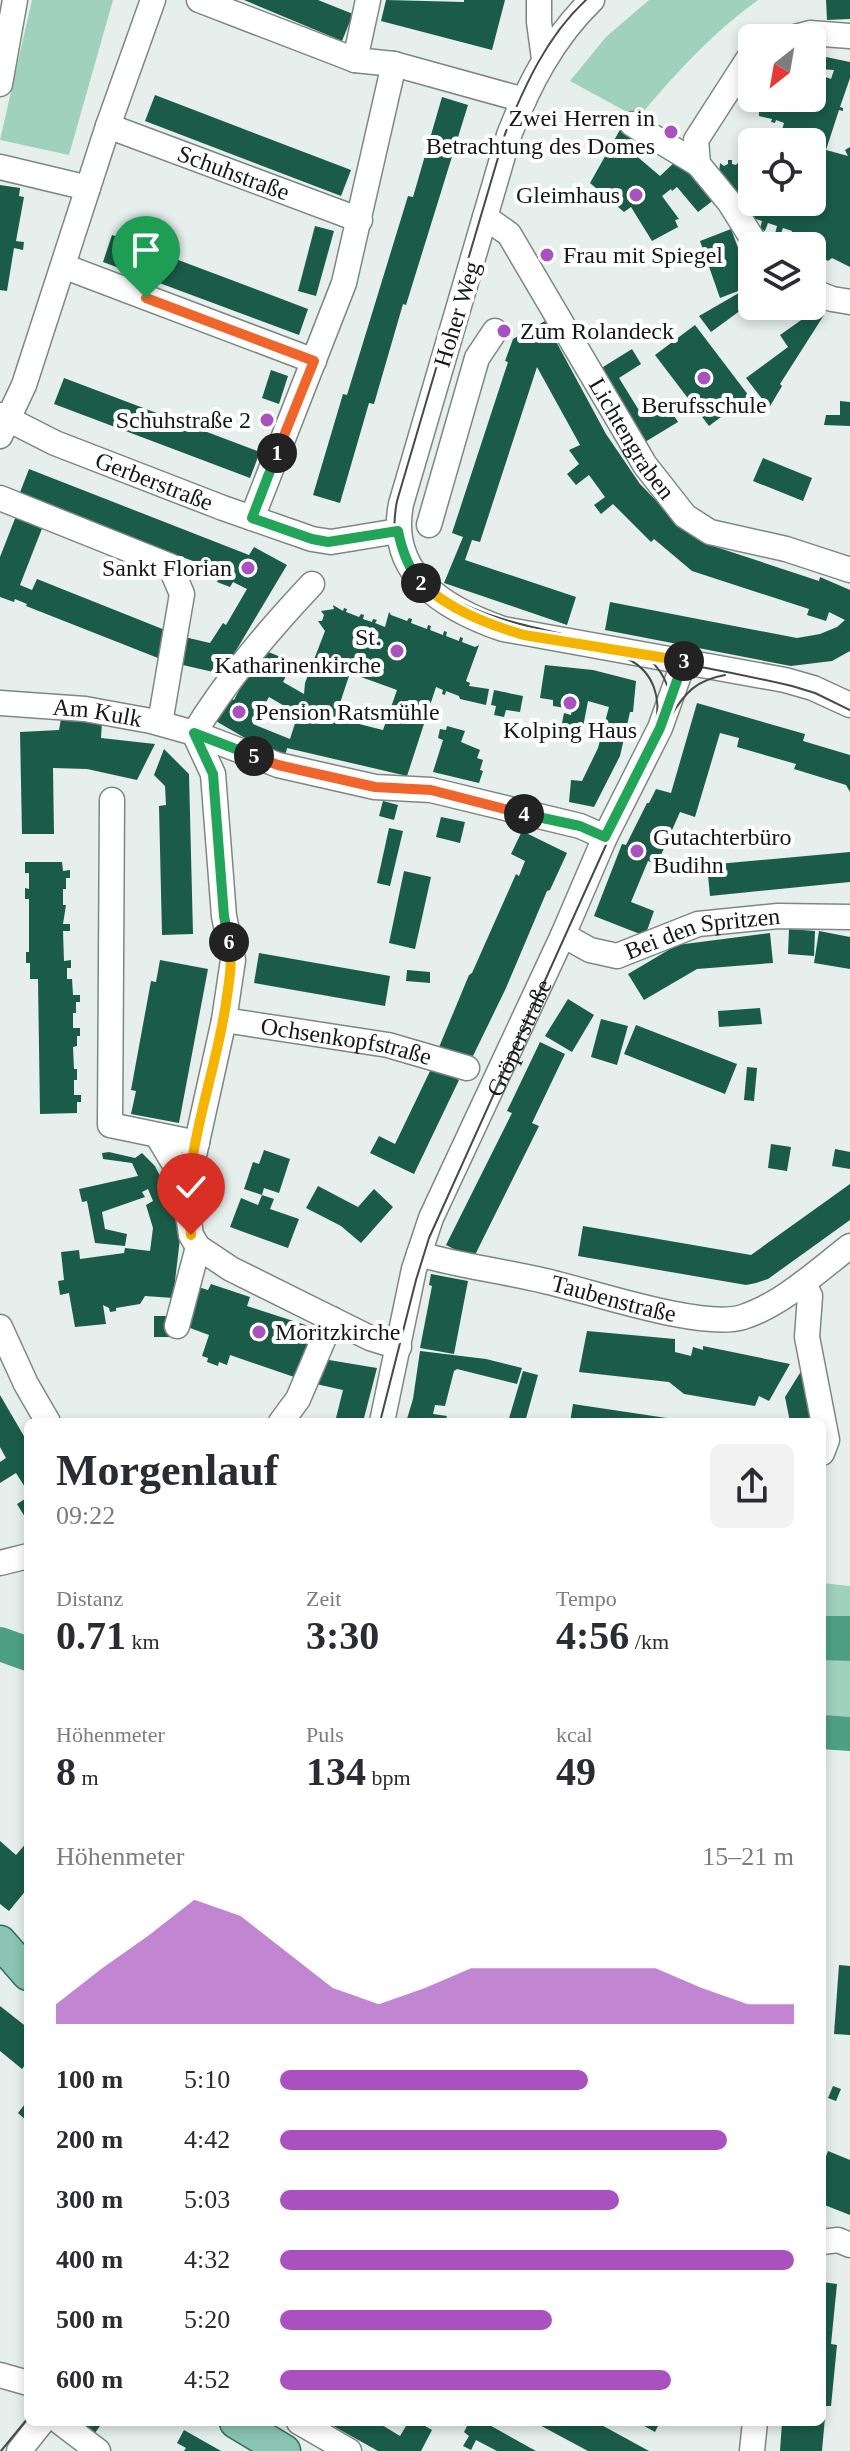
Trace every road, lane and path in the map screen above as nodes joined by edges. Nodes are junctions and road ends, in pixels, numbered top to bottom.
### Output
1 (15, 0) edge
2 (153, 0) edge
3 (199, 0) edge
4 (368, 0) edge
5 (539, 0) edge
6 (592, 0) edge
7 (826, 34) edge
8 (850, 36) edge
9 (544, 59) junction
10 (355, 60) junction
11 (394, 64) junction
12 (738, 75) edge
13 (0, 83) edge
14 (524, 100) junction
15 (632, 124) dead end
16 (108, 126) junction
17 (698, 164) junction
18 (0, 167) edge
19 (88, 188) junction
20 (485, 217) junction
21 (360, 220) junction
22 (748, 232) edge
23 (63, 266) junction
24 (826, 297) edge
25 (850, 302) edge
26 (495, 331) dead end
27 (314, 361) junction
28 (3, 424) edge
29 (0, 498) edge
30 (252, 518) junction
31 (429, 525) dead end
32 (398, 531) junction
33 (850, 570) edge
34 (312, 584) dead end
35 (684, 661) junction
36 (846, 695) edge
37 (0, 703) edge
38 (160, 723) junction
39 (194, 733) junction
40 (112, 800) dead end
41 (605, 837) junction
42 (850, 917) edge
43 (563, 935) junction
44 (224, 1020) junction
45 (467, 1068) dead end
46 (157, 1135) junction
47 (197, 1143) junction
48 (189, 1178) junction
49 (850, 1246) edge
50 (198, 1247) junction
51 (419, 1254) junction
52 (803, 1283) junction
53 (332, 1319) junction
54 (177, 1326) dead end
55 (0, 1327) edge
56 (399, 1347) junction
57 (46, 1418) edge
58 (284, 1418) edge
59 (383, 1418) edge
60 (823, 1418) edge
61 (24, 1557) edge
62 (0, 1563) edge
63 (0, 1942) edge
64 (24, 1965) edge
65 (826, 2242) edge
66 (850, 2245) edge
67 (0, 2375) edge
68 (24, 2382) edge
69 (39, 2426) edge
70 (65, 2426) edge
71 (243, 2426) edge
72 (306, 2426) edge
73 (755, 2426) edge
74 (19, 2451) edge
75 (98, 2451) edge
76 (284, 2451) edge
77 (349, 2451) edge
78 (752, 2451) edge

1 - 13 street
2 - 16 street
3 - 10 street
4 - 10 street
5 - 9 street
6 - 9 street, Hoher Weg
7 - 8 street
9 - 14 street, Hoher Weg
10 - 11 street
11 - 14 street
11 - 21 street
12 - 17 street
14 - 20 street, Hoher Weg
15 - 17 street
16 - 19 street
16 - 21 street, Schuhstraße
17 - 22 street
18 - 19 street
19 - 23 street
20 - 32 street, Hoher Weg
20 - 33 street, Lichtengraben
21 - 27 street
23 - 27 street
23 - 28 street
24 - 25 street
26 - 31 street
27 - 30 street
28 - 30 street, Gerberstraße
29 - 38 street
30 - 32 street, Gerberstraße
32 - 35 street, Hoher Weg
34 - 39 street
35 - 36 street
35 - 41 street, Gröperstraße
37 - 38 street, Am Kulk
38 - 39 street, Am Kulk
39 - 41 street, Am Kulk
39 - 44 street
40 - 46 street
41 - 43 street, Gröperstraße
42 - 43 street, Bei den Spritzen
43 - 51 street, Gröperstraße
44 - 45 street, Ochsenkopfstraße
44 - 47 street
46 - 47 street
46 - 48 street
47 - 48 street
48 - 50 street
49 - 52 street, Taubenstraße
50 - 53 street
50 - 54 street
51 - 52 street, Taubenstraße
51 - 56 street, Gröperstraße
52 - 60 street
53 - 56 street
53 - 58 street
55 - 57 street
56 - 59 street, Gröperstraße
61 - 62 street
63 - 64 main road
65 - 66 street
67 - 68 street
69 - 74 street
70 - 75 street
71 - 76 main road
72 - 77 street
73 - 78 street

